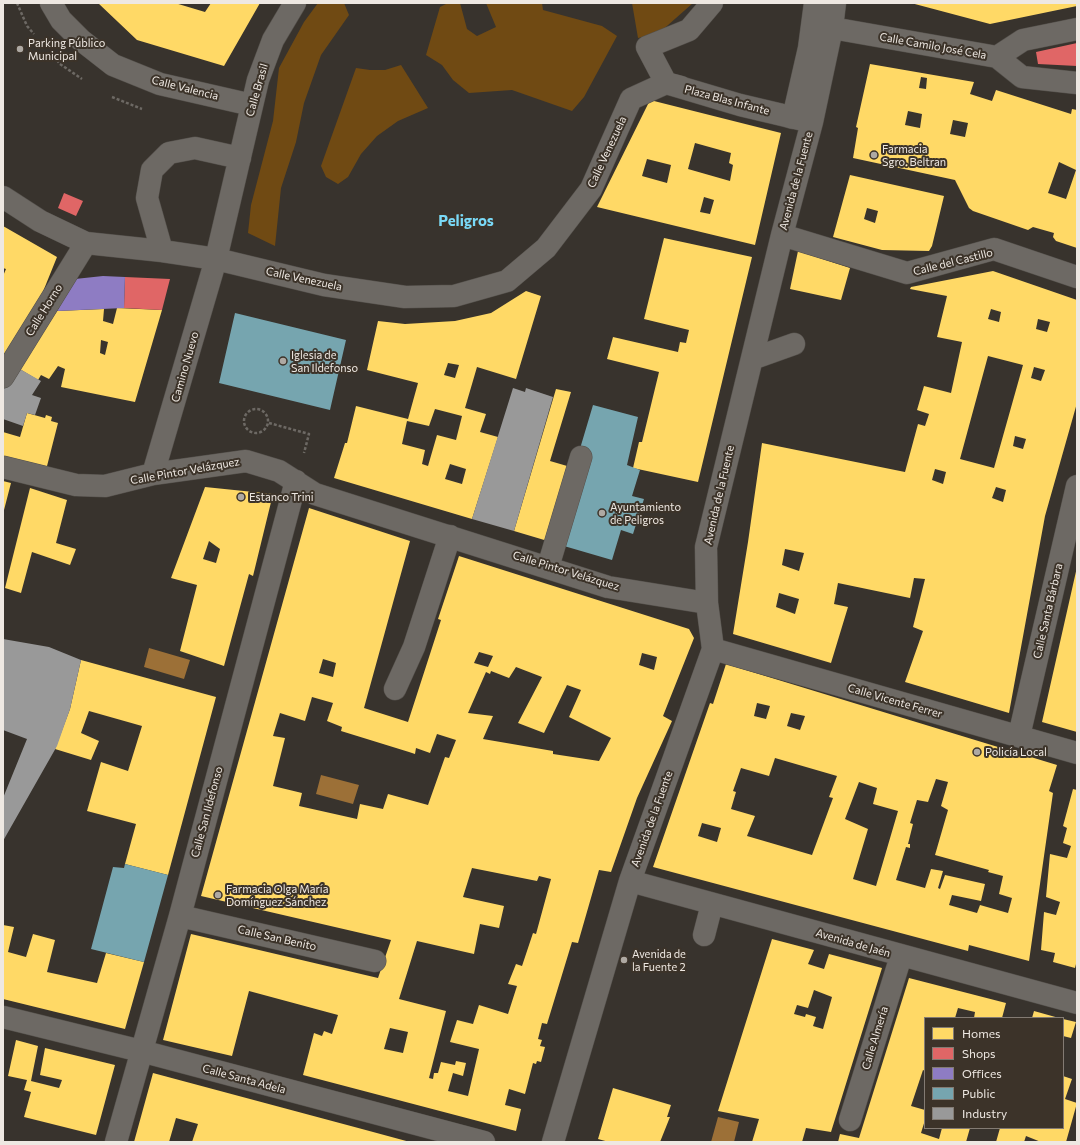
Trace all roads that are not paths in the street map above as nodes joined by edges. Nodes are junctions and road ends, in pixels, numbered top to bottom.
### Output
1 (51, 3) edge
2 (295, 3) edge
3 (712, 3) edge
4 (815, 3) edge
5 (835, 3) edge
6 (832, 28) junction
7 (1077, 29) edge
8 (997, 57) junction
9 (666, 83) junction
10 (1077, 84) edge
11 (252, 105) junction
12 (802, 120) junction
13 (240, 158) junction
14 (3, 197) edge
15 (782, 235) junction
16 (86, 243) junction
17 (162, 251) junction
18 (216, 259) junction
19 (1077, 277) edge
20 (794, 344) dead end
21 (752, 359) junction
22 (3, 377) edge
23 (581, 457) dead end
24 (3, 468) edge
25 (153, 474) junction
26 (296, 481) junction
27 (1076, 494) edge
28 (450, 536) junction
29 (548, 567) junction
30 (707, 603) junction
31 (713, 649) junction
32 (395, 688) dead end
33 (1019, 736) junction
34 (1077, 753) edge
35 (630, 881) junction
36 (712, 904) junction
37 (180, 916) junction
38 (704, 935) dead end
39 (901, 956) junction
40 (375, 961) dead end
41 (1077, 1003) edge
42 (3, 1017) edge
43 (141, 1051) junction
44 (850, 1120) dead end
45 (116, 1142) edge
46 (484, 1142) edge
47 (553, 1142) edge

1 - 11 street, Calle Valencia
2 - 11 street, Calle Brasil
3 - 9 street
4 - 12 street
5 - 6 street, Avenida de la Fuente
6 - 8 street, Calle Camilo José Cela
6 - 12 street, Avenida de la Fuente
7 - 8 street, Calle Camilo José Cela
8 - 10 street
9 - 12 street
9 - 18 street, Calle Venezuela
11 - 13 street, Calle Brasil
12 - 15 street, Avenida de la Fuente
13 - 17 street
13 - 18 street, Calle Brasil
14 - 16 street, Calle Venezuela
15 - 19 street, Calle del Castillo
15 - 21 street, Avenida de la Fuente
16 - 17 street, Calle Venezuela
16 - 22 street, Calle Horno
17 - 18 street, Calle Venezuela
18 - 25 street, Camino Nuevo
20 - 21 street
21 - 30 street, Avenida de la Fuente
23 - 29 street
24 - 25 street, Calle Pintor Velázquez
25 - 26 street, Calle Pintor Velázquez
26 - 28 street, Calle Pintor Velázquez
26 - 37 street, Calle San Ildefonso
27 - 33 street, Calle Santa Bárbara
28 - 29 street, Calle Pintor Velázquez
28 - 32 street
29 - 30 street, Calle Pintor Velázquez
30 - 31 street, Avenida de la Fuente
31 - 33 street, Calle Vicente Ferrer
31 - 35 street, Avenida de la Fuente
33 - 34 street, Calle Vicente Ferrer
35 - 36 street, Avenida de Jaén
35 - 47 street, Avenida de la Fuente
36 - 38 street
36 - 39 street, Avenida de Jaén
37 - 40 street, Calle San Benito
37 - 43 street, Calle San Ildefonso
39 - 41 street, Avenida de Jaén
39 - 44 street, Calle Almería
42 - 43 street, Calle Santa Adela
43 - 45 street, Calle San Ildefonso
43 - 46 street, Calle Santa Adela

